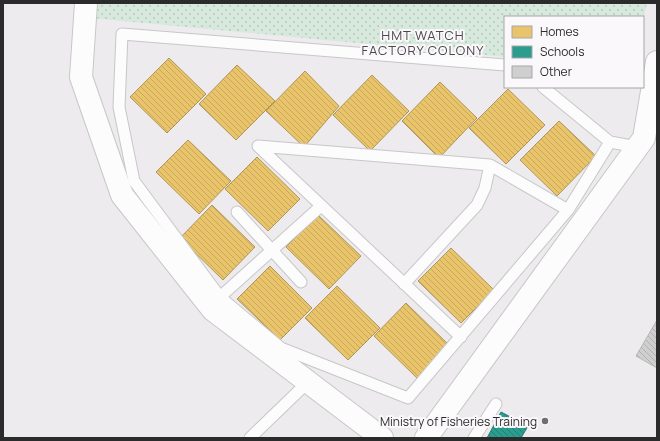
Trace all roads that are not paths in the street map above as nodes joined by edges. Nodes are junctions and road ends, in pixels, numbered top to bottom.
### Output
1 (86, 3) edge
2 (657, 62) edge
3 (504, 65) edge
4 (544, 88) edge
5 (610, 142) junction
6 (637, 148) junction
7 (490, 165) junction
8 (321, 206) junction
9 (568, 210) junction
10 (237, 212) dead end
11 (272, 250) junction
12 (301, 282) dead end
13 (404, 284) junction
14 (220, 297) junction
15 (461, 337) junction
16 (308, 382) junction
17 (496, 404) dead end
18 (250, 438) edge
19 (382, 438) edge
20 (426, 438) edge
21 (474, 438) edge

1 - 16 street
2 - 6 street
3 - 14 lane
4 - 5 lane
5 - 6 lane
5 - 9 lane
6 - 20 street
7 - 8 lane
7 - 9 lane
7 - 13 lane
8 - 11 lane
8 - 13 lane
9 - 15 lane
10 - 11 lane
11 - 12 lane
11 - 14 lane
13 - 15 lane
14 - 15 lane
16 - 18 lane
16 - 19 street
17 - 21 lane

